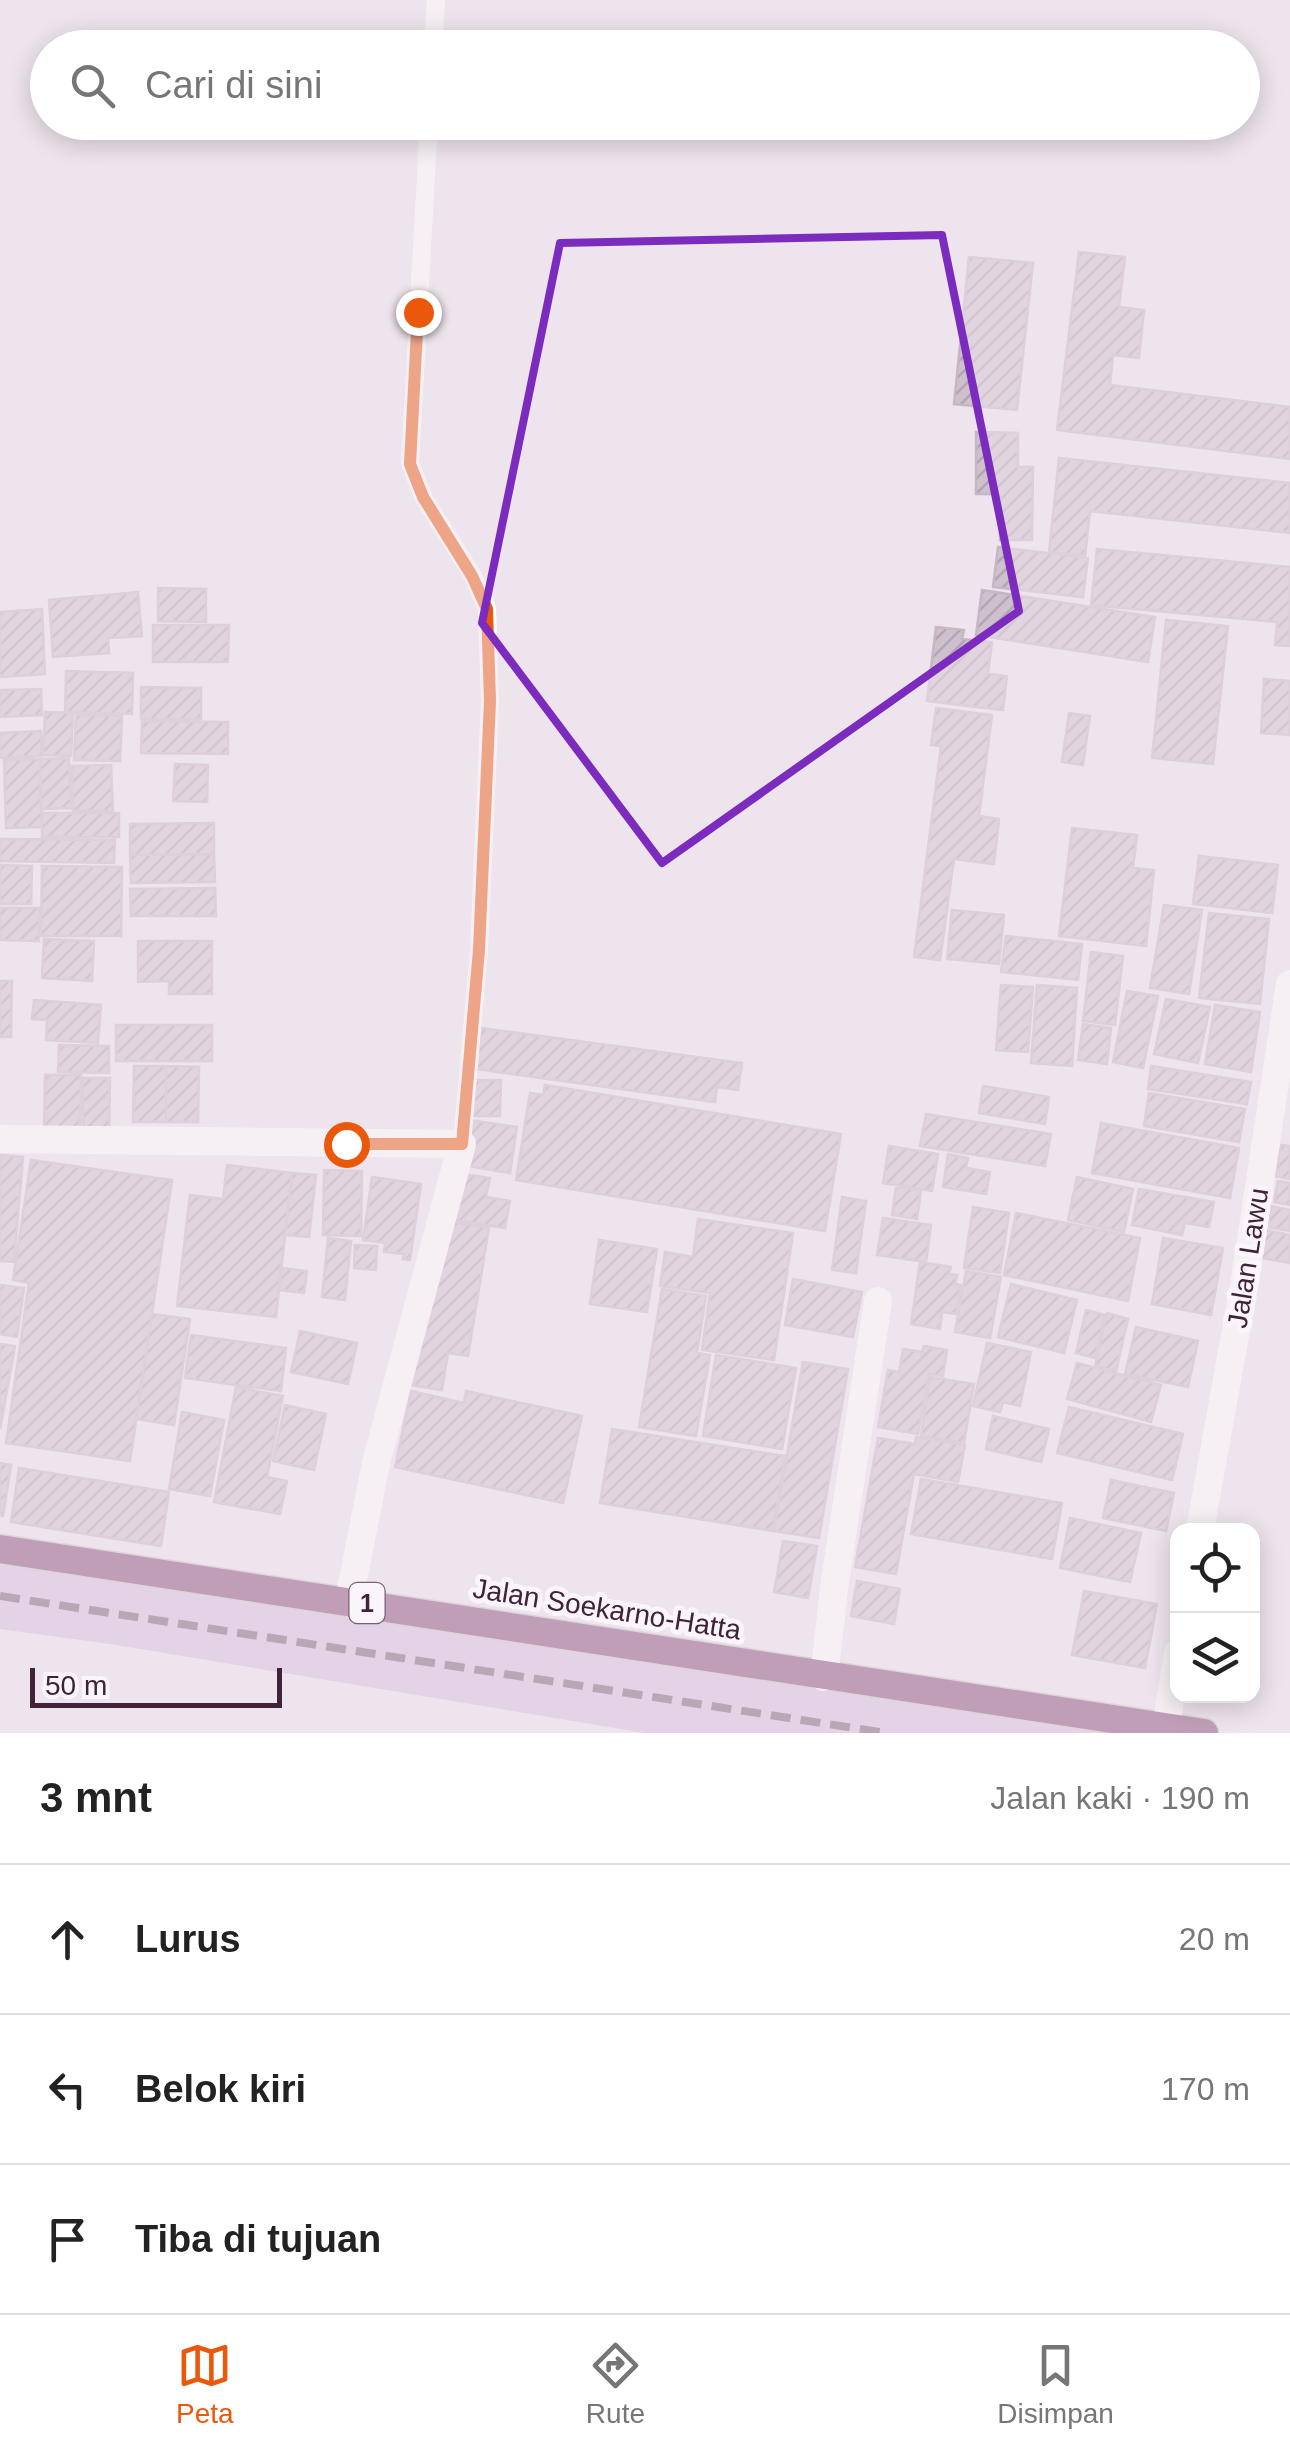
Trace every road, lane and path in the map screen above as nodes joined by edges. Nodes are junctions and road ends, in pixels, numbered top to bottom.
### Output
1 (436, 0) edge
2 (434, 30) edge
3 (428, 140) edge
4 (1290, 984) edge
5 (0, 1140) edge
6 (462, 1144) junction
7 (878, 1301) dead end
8 (1201, 1523) edge
9 (0, 1549) edge
10 (349, 1600) junction
11 (824, 1677) junction
12 (1170, 1702) edge
13 (1166, 1726) junction
14 (1204, 1733) edge

1 - 2 lane
3 - 6 lane
4 - 8 street, Jalan Lawu
5 - 6 street
6 - 10 street
7 - 11 street
9 - 10 highway, Jalan Soekarno-Hatta / 1
10 - 11 highway, Jalan Soekarno-Hatta / 1
11 - 13 highway, Jalan Soekarno-Hatta / 1
12 - 13 street
13 - 14 highway, Jalan Soekarno-Hatta / 1

